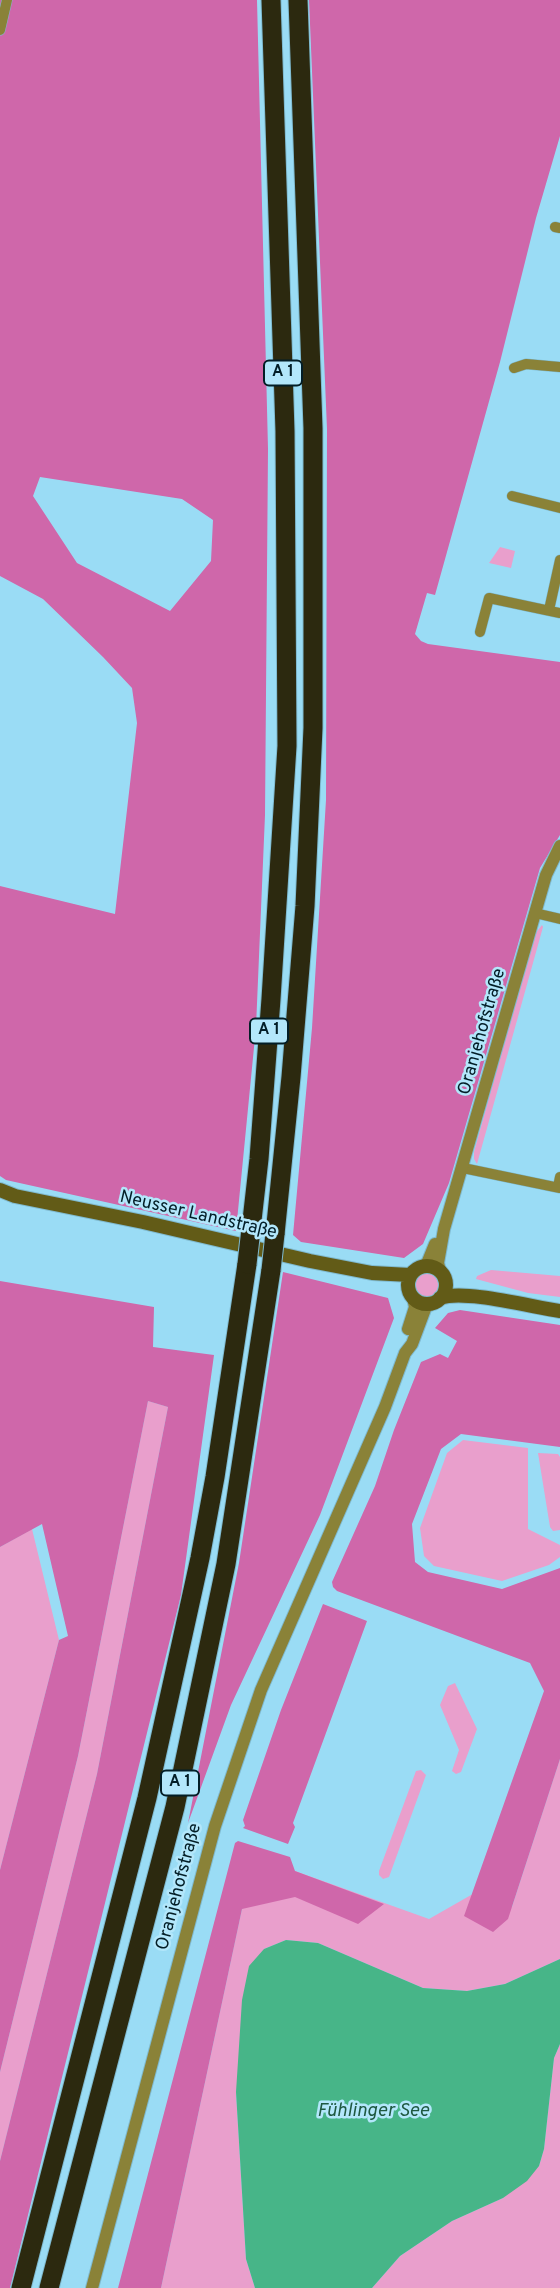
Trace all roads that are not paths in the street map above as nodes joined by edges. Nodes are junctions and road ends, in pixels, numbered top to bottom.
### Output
1 (7, 0) edge
2 (271, 0) edge
3 (298, 0) edge
4 (0, 30) edge
5 (560, 367) edge
6 (514, 368) dead end
7 (512, 496) dead end
8 (560, 508) edge
9 (560, 560) edge
10 (549, 610) junction
11 (560, 613) edge
12 (480, 632) dead end
13 (560, 846) edge
14 (535, 913) junction
15 (560, 919) edge
16 (463, 1168) junction
17 (559, 1184) edge
18 (0, 1190) edge
19 (7, 1197) edge
20 (437, 1272) junction
21 (420, 1293) junction
22 (488, 1298) junction
23 (560, 1311) edge
24 (21, 2288) edge
25 (49, 2288) edge
26 (92, 2288) edge

1 - 4 street
2 - 24 highway, A 1, bridge
3 - 25 highway, A 1, bridge
5 - 6 street
7 - 8 street
9 - 10 street
10 - 11 street
10 - 12 street
13 - 14 street, Oranjehofstraße
14 - 15 street
14 - 16 street, Oranjehofstraße
16 - 17 street
16 - 20 street, Oranjehofstraße
18 - 19 main road, Neusser Landstraße
19 - 21 main road, Neusser Landstraße
20 - 21 main road
20 - 21 main road
20 - 22 main road, Neusser Landstraße
21 - 22 main road, Neusser Landstraße
21 - 26 street, Oranjehofstraße
22 - 23 main road, Neusser Landstraße

